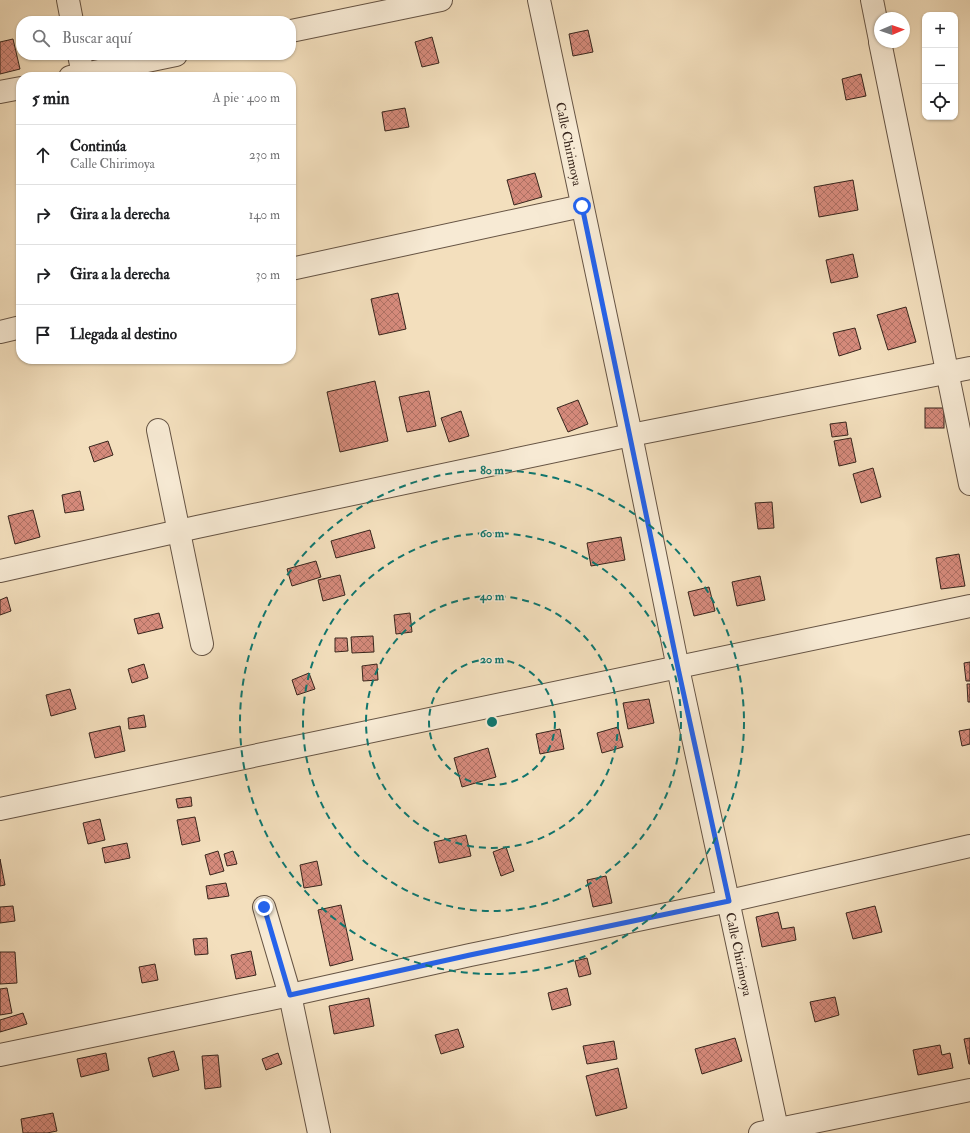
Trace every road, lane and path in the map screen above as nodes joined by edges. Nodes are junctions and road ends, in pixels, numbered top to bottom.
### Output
1 (68, 0) edge
2 (441, 0) edge
3 (539, 0) edge
4 (872, 0) edge
5 (874, 12) edge
6 (71, 16) edge
7 (296, 30) edge
8 (881, 48) edge
9 (141, 60) edge
10 (77, 69) edge
11 (16, 89) edge
12 (0, 92) edge
13 (582, 206) junction
14 (296, 268) edge
15 (16, 328) edge
16 (0, 332) edge
17 (970, 368) edge
18 (947, 373) junction
19 (158, 430) dead end
20 (631, 435) junction
21 (970, 484) edge
22 (178, 531) junction
23 (0, 571) edge
24 (970, 606) edge
25 (202, 644) dead end
26 (678, 668) junction
27 (0, 809) edge
28 (970, 846) edge
29 (729, 901) junction
30 (264, 907) dead end
31 (290, 995) junction
32 (0, 1054) edge
33 (970, 1090) edge
34 (772, 1132) edge
35 (319, 1133) edge

1 - 6 street
2 - 7 street
3 - 13 street, Calle Chirimoya
4 - 5 street
8 - 18 street
9 - 10 street
11 - 12 street
13 - 14 street
13 - 20 street, Calle Chirimoya
15 - 16 street
17 - 18 street
18 - 20 street
18 - 21 street
19 - 22 street
20 - 22 street
20 - 26 street, Calle Chirimoya
22 - 23 street
22 - 25 street
24 - 26 street
26 - 27 street
26 - 29 street, Calle Chirimoya
28 - 29 street
29 - 31 street
29 - 34 street, Calle Chirimoya
30 - 31 street
31 - 32 street
31 - 35 street
33 - 34 street

